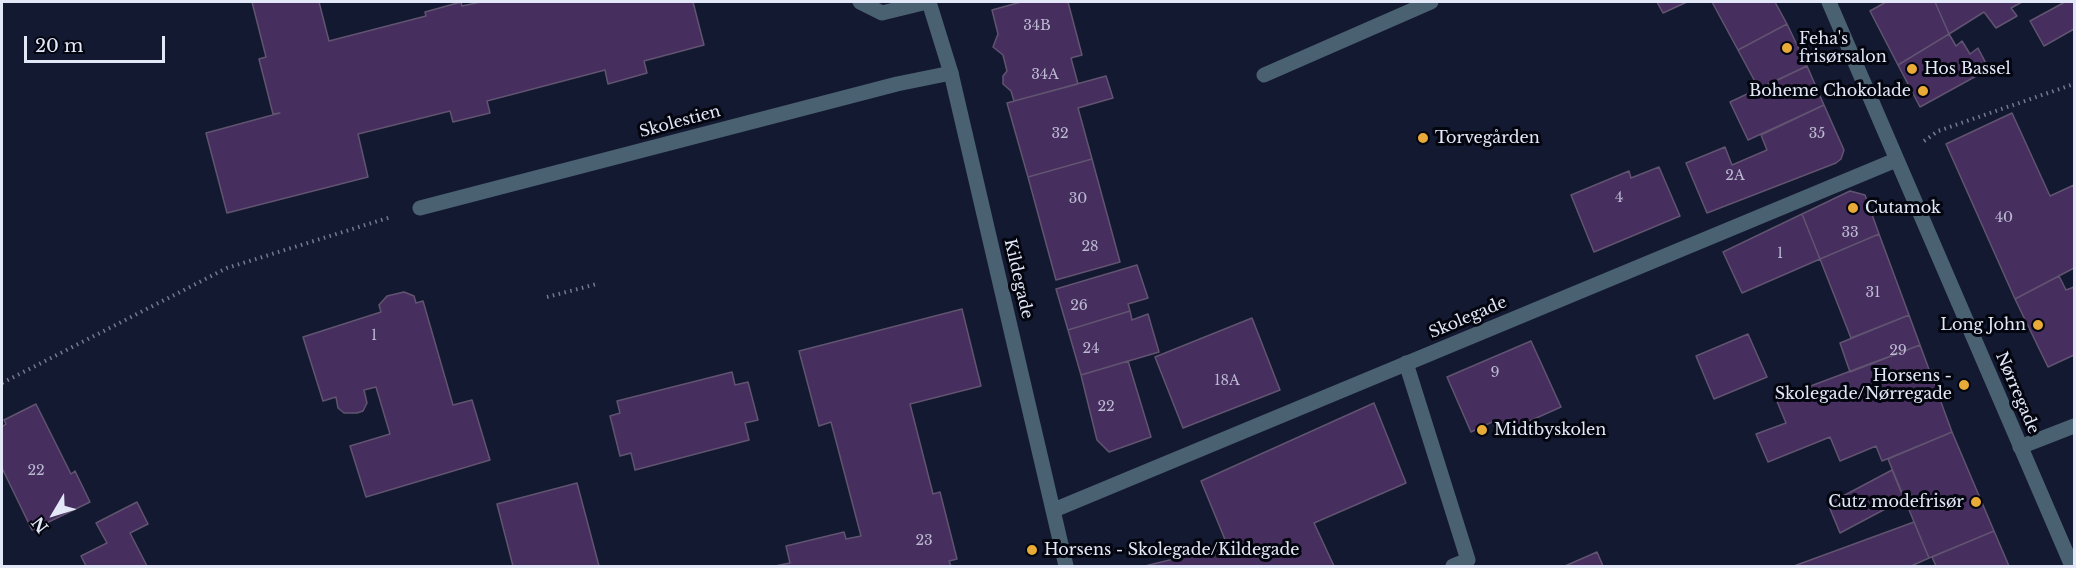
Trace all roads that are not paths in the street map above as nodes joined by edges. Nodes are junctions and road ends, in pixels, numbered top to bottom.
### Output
1 (860, 2) edge
2 (928, 2) edge
3 (1431, 2) edge
4 (1829, 2) edge
5 (951, 73) junction
6 (1264, 75) dead end
7 (1896, 160) junction
8 (420, 208) road end
9 (1406, 363) junction
10 (2074, 426) edge
11 (2020, 447) junction
12 (1054, 510) junction
13 (1066, 567) edge
14 (1453, 567) edge
15 (2072, 567) edge

1 - 2 street
2 - 5 street, Kildegade
3 - 6 street
4 - 7 street, Nørregade
5 - 8 street, Skolestien
5 - 12 street, Kildegade
7 - 9 street, Skolegade
7 - 11 street, Nørregade
9 - 12 street, Skolegade
9 - 14 street
10 - 11 street
11 - 15 street, Nørregade
12 - 13 street, Kildegade

